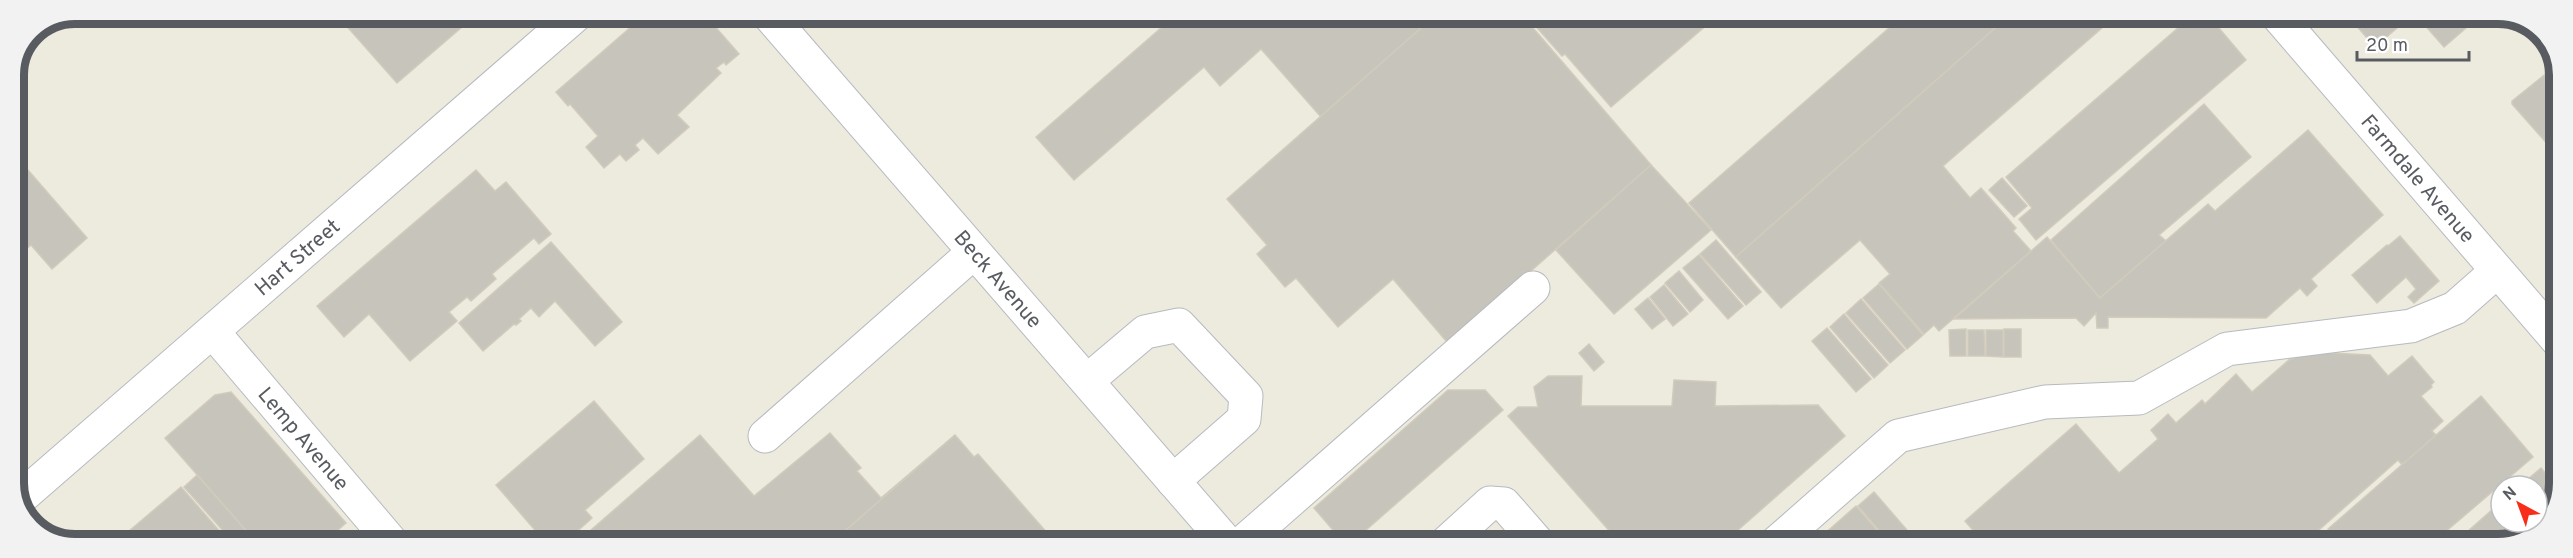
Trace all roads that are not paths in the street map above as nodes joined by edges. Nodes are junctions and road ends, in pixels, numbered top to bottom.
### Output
1 (566, 24) edge
2 (777, 24) edge
3 (2285, 24) edge
4 (974, 252) junction
5 (2497, 271) junction
6 (1533, 288) dead end
7 (2549, 331) edge
8 (213, 332) junction
9 (1087, 381) junction
10 (765, 436) dead end
11 (1173, 481) junction
12 (25, 494) edge
13 (385, 534) edge
14 (1219, 534) edge
15 (1252, 534) edge
16 (1456, 534) edge
17 (1530, 534) edge
18 (1786, 534) edge

1 - 8 street, Hart Street
2 - 4 street, Beck Avenue
3 - 5 street, Farmdale Avenue
4 - 9 street, Beck Avenue
4 - 10 street
5 - 7 street, Farmdale Avenue
5 - 18 street
6 - 15 street
8 - 12 street, Hart Street
8 - 13 street, Lemp Avenue
9 - 11 street, Beck Avenue
9 - 11 street
11 - 14 street, Beck Avenue
16 - 17 street

